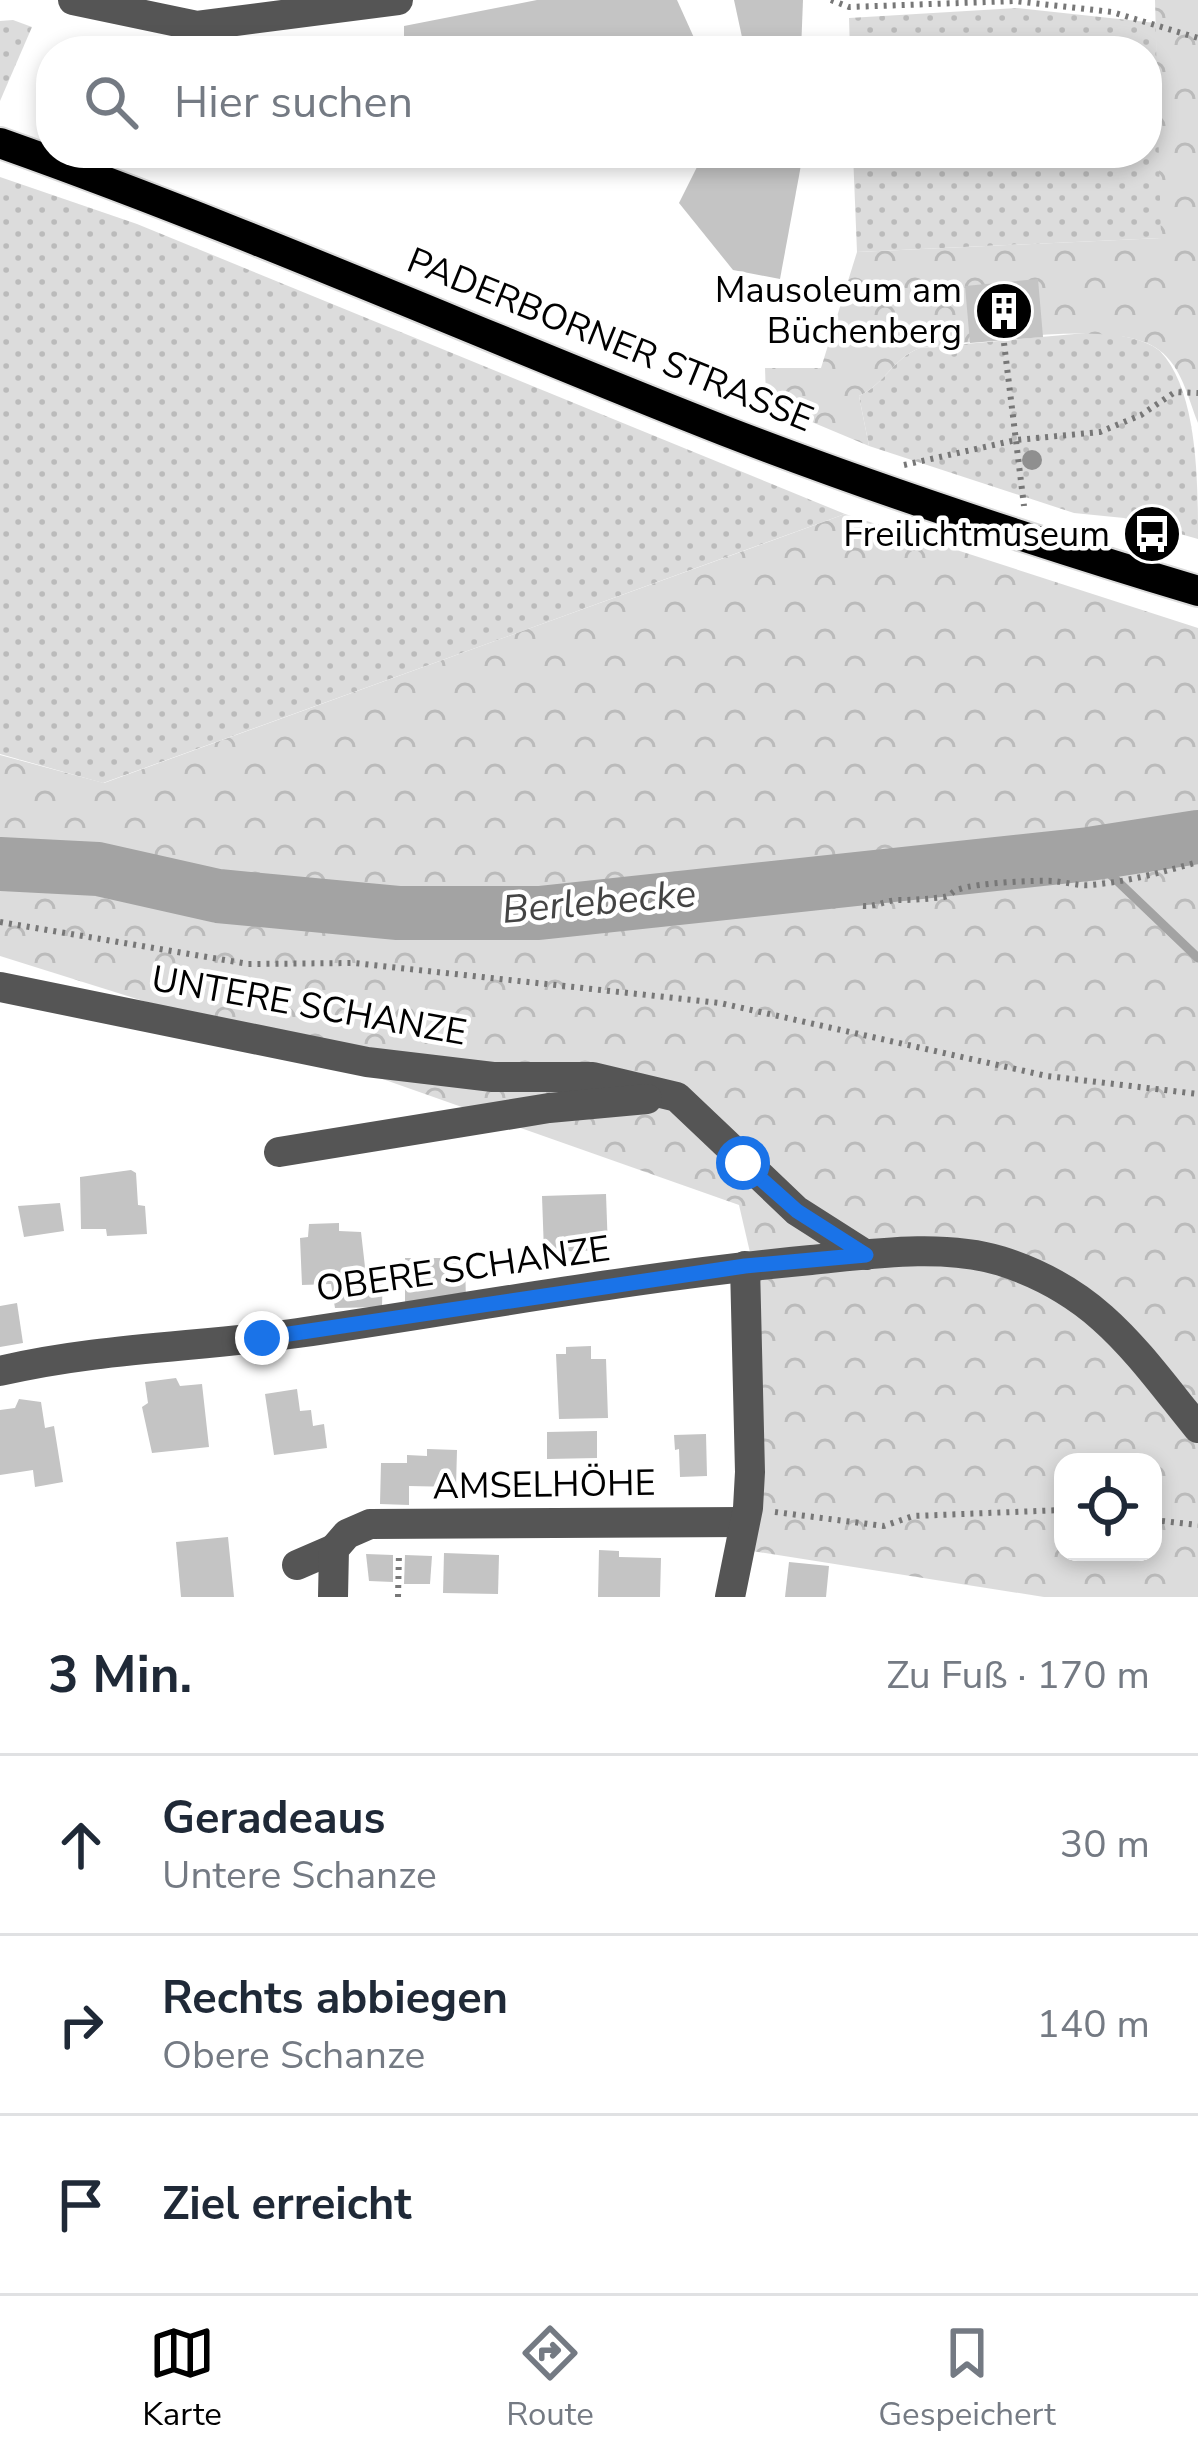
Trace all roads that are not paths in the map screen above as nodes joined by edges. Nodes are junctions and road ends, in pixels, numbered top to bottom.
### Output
1 (73, 0) edge
2 (398, 0) edge
3 (0, 143) edge
4 (36, 156) edge
5 (67, 168) edge
6 (1198, 591) edge
7 (0, 987) edge
8 (677, 1097) junction
9 (279, 1152) dead end
10 (866, 1255) junction
11 (745, 1266) junction
12 (0, 1371) edge
13 (1198, 1428) edge
14 (746, 1515) junction
15 (340, 1541) junction
16 (297, 1565) dead end
17 (333, 1597) edge
18 (730, 1597) edge

1 - 2 street
3 - 4 main road, PADERBORNER STRASSE
5 - 6 main road, PADERBORNER STRASSE
7 - 8 street, UNTERE SCHANZE
8 - 9 street
8 - 10 street, UNTERE SCHANZE
10 - 11 street, OBERE SCHANZE
10 - 13 street
11 - 12 street, OBERE SCHANZE
11 - 14 street
14 - 15 street, AMSELHÖHE
14 - 18 street
15 - 16 street, AMSELHÖHE
15 - 17 street

